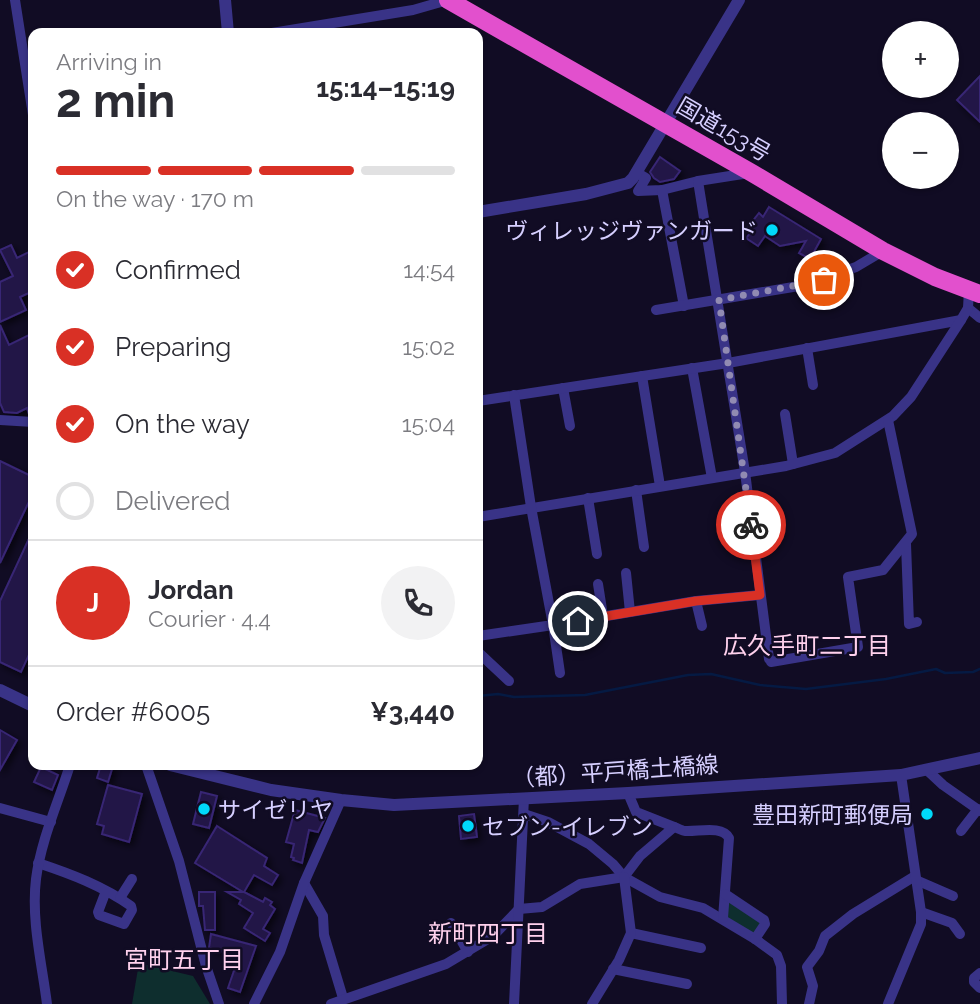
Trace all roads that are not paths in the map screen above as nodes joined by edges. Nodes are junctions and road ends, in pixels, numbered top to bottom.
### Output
1 (15, 0) edge
2 (225, 0) edge
3 (448, 0) edge
4 (739, 0) edge
5 (228, 28) edge
6 (303, 28) edge
7 (28, 63) edge
8 (666, 123) junction
9 (636, 172) junction
10 (752, 173) junction
11 (698, 181) junction
12 (662, 190) junction
13 (483, 211) edge
14 (883, 251) junction
15 (972, 297) edge
16 (719, 300) junction
17 (684, 306) junction
18 (656, 310) dead end
19 (980, 318) edge
20 (961, 320) junction
21 (807, 348) junction
22 (728, 363) junction
23 (692, 368) junction
24 (642, 376) junction
25 (813, 384) dead end
26 (563, 388) junction
27 (514, 395) junction
28 (483, 400) edge
29 (785, 414) dead end
30 (888, 419) junction
31 (0, 420) edge
32 (28, 422) edge
33 (570, 426) dead end
34 (793, 464) junction
35 (745, 472) junction
36 (712, 478) junction
37 (660, 486) junction
38 (636, 490) junction
39 (588, 498) junction
40 (531, 507) junction
41 (483, 516) edge
42 (906, 544) junction
43 (644, 547) dead end
44 (597, 554) dead end
45 (626, 573) dead end
46 (598, 584) dead end
47 (760, 595) junction
48 (696, 601) junction
49 (630, 612) junction
50 (603, 616) junction
51 (917, 622) dead end
52 (553, 625) junction
53 (702, 626) dead end
54 (483, 635) edge
55 (483, 657) edge
56 (560, 673) dead end
57 (509, 681) dead end
58 (0, 690) edge
59 (28, 704) edge
60 (980, 758) edge
61 (68, 770) edge
62 (148, 770) edge
63 (190, 770) edge
64 (928, 771) junction
65 (901, 775) junction
66 (628, 793) junction
67 (524, 798) junction
68 (341, 800) junction
69 (0, 808) edge
70 (979, 810) edge
71 (524, 814) junction
72 (51, 822) junction
73 (674, 827) junction
74 (961, 831) dead end
75 (38, 863) junction
76 (624, 877) junction
77 (916, 878) junction
78 (133, 879) dead end
79 (304, 883) junction
80 (106, 891) junction
81 (725, 894) junction
82 (953, 896) dead end
83 (120, 898) junction
84 (519, 909) junction
85 (921, 912) junction
86 (723, 918) junction
87 (451, 923) dead end
88 (631, 933) junction
89 (960, 934) dead end
90 (755, 939) junction
91 (701, 948) dead end
92 (468, 952) junction
93 (613, 970) junction
94 (980, 973) edge
95 (687, 985) dead end
96 (980, 988) edge
97 (344, 999) junction
98 (47, 1004) edge
99 (219, 1004) edge
100 (254, 1004) edge
101 (331, 1004) edge
102 (514, 1004) edge
103 (592, 1004) edge
104 (782, 1004) edge
105 (809, 1004) edge
106 (888, 1004) edge

1 - 7 street
2 - 5 street
3 - 6 street
3 - 8 highway, 国道153号
4 - 8 street
8 - 9 street
8 - 10 highway, 国道153号
9 - 12 street
9 - 13 street
10 - 11 street
10 - 14 highway, 国道153号
11 - 12 street
11 - 16 street
12 - 17 street
14 - 15 highway, 国道153号
14 - 16 street
15 - 19 street
15 - 20 street
16 - 17 street
16 - 22 street
17 - 18 street
20 - 21 street
20 - 30 street
21 - 22 street
21 - 25 street
22 - 23 street
22 - 35 street
23 - 24 street
23 - 36 street
24 - 26 street
24 - 37 street
26 - 27 street
26 - 33 street
27 - 28 street
27 - 40 street
29 - 34 street
30 - 34 street
30 - 42 street
31 - 32 street
34 - 35 street
35 - 36 street
35 - 47 street
36 - 37 street
37 - 38 street
38 - 39 street
38 - 43 street
39 - 40 street
39 - 44 street
40 - 41 street
40 - 52 street
42 - 47 street
42 - 51 street
45 - 49 street
46 - 50 street
47 - 48 street
48 - 49 street
48 - 53 street
49 - 50 street
50 - 52 street
52 - 54 street
52 - 56 street
55 - 57 street
58 - 59 street
60 - 64 street, （都）平戸橋土橋線
61 - 72 street
62 - 99 street
63 - 68 street, （都）平戸橋土橋線
64 - 65 street, （都）平戸橋土橋線
64 - 70 street
65 - 66 street, （都）平戸橋土橋線
65 - 77 street
66 - 67 street, （都）平戸橋土橋線
66 - 73 street
67 - 68 street, （都）平戸橋土橋線
67 - 71 street
68 - 79 street
69 - 72 street
70 - 74 street
71 - 76 street
71 - 84 street
72 - 75 street
73 - 76 street
73 - 81 street
75 - 80 street
75 - 98 street
76 - 84 street
76 - 86 street
76 - 88 street
77 - 82 street
77 - 85 street
77 - 105 street
78 - 83 street
79 - 97 street
79 - 100 street
80 - 83 street
80 - 83 street
81 - 86 street
81 - 90 street
84 - 92 street
84 - 102 street
85 - 89 street
85 - 106 street
86 - 90 street
87 - 92 street
88 - 91 street
88 - 93 street
90 - 104 street
92 - 97 street
93 - 95 street
93 - 103 street
94 - 96 street
97 - 101 street

